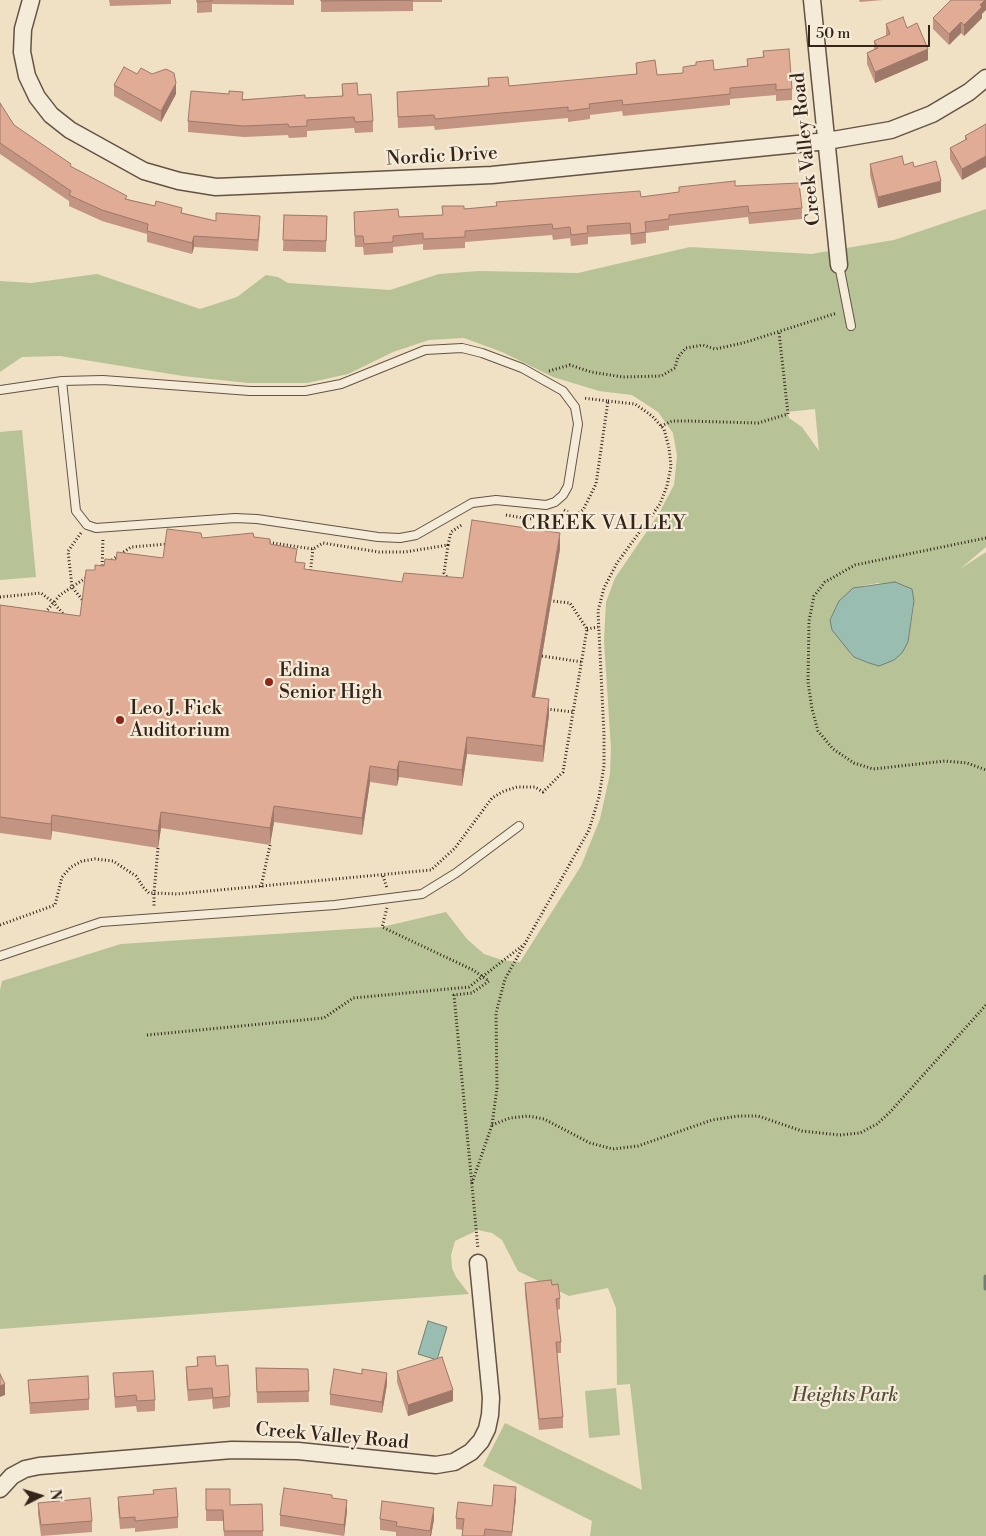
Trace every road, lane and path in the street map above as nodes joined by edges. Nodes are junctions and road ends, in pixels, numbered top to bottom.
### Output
1 (31, 0) edge
2 (812, 0) edge
3 (986, 78) edge
4 (826, 141) junction
5 (839, 265) joint
6 (845, 300) junction
7 (851, 326) dead end
8 (779, 332) junction
9 (538, 377) junction
10 (62, 381) junction
11 (0, 390) edge
12 (608, 401) dead end
13 (661, 426) junction
14 (87, 525) junction
15 (102, 528) junction
16 (986, 538) edge
17 (448, 545) dead end
18 (313, 550) dead end
19 (101, 574) edge
20 (310, 577) edge
21 (454, 587) edge
22 (0, 597) edge
23 (552, 600) edge
24 (84, 602) edge
25 (36, 615) edge
26 (47, 620) edge
27 (69, 620) edge
28 (598, 627) junction
29 (587, 629) junction
30 (542, 656) edge
31 (582, 662) junction
32 (543, 709) edge
33 (573, 712) junction
34 (986, 770) edge
35 (519, 826) dead end
36 (270, 845) dead end
37 (158, 848) dead end
38 (261, 887) junction
39 (154, 893) junction
40 (153, 918) junction
41 (0, 925) edge
42 (382, 927) dead end
43 (524, 944) junction
44 (0, 956) edge
45 (484, 977) junction
46 (986, 1005) edge
47 (147, 1035) dead end
48 (492, 1125) junction
49 (472, 1183) junction
50 (478, 1262) joint
51 (0, 1489) edge

1 - 4 street, Nordic Drive
2 - 4 street, Creek Valley Road
3 - 4 street, Nordic Drive
4 - 5 street, Creek Valley Road
5 - 6 lane
6 - 7 lane
6 - 8 path
8 - 9 path
8 - 13 path
9 - 10 lane
9 - 15 lane
10 - 11 lane
10 - 14 lane
12 - 13 path
13 - 28 path
14 - 15 lane
14 - 24 path
15 - 19 path
16 - 34 path
17 - 21 path
18 - 20 path
22 - 27 path
23 - 29 path
25 - 26 path
28 - 29 path
28 - 43 path
29 - 31 path
30 - 31 path
31 - 33 path
32 - 33 path
33 - 38 path
35 - 40 lane
36 - 38 path
37 - 39 path
38 - 39 path
39 - 40 path
39 - 41 path
40 - 44 lane
42 - 45 path
43 - 45 path
43 - 48 path
45 - 47 path
45 - 49 path
46 - 48 path
48 - 49 path
49 - 50 path
50 - 51 street, Creek Valley Road

